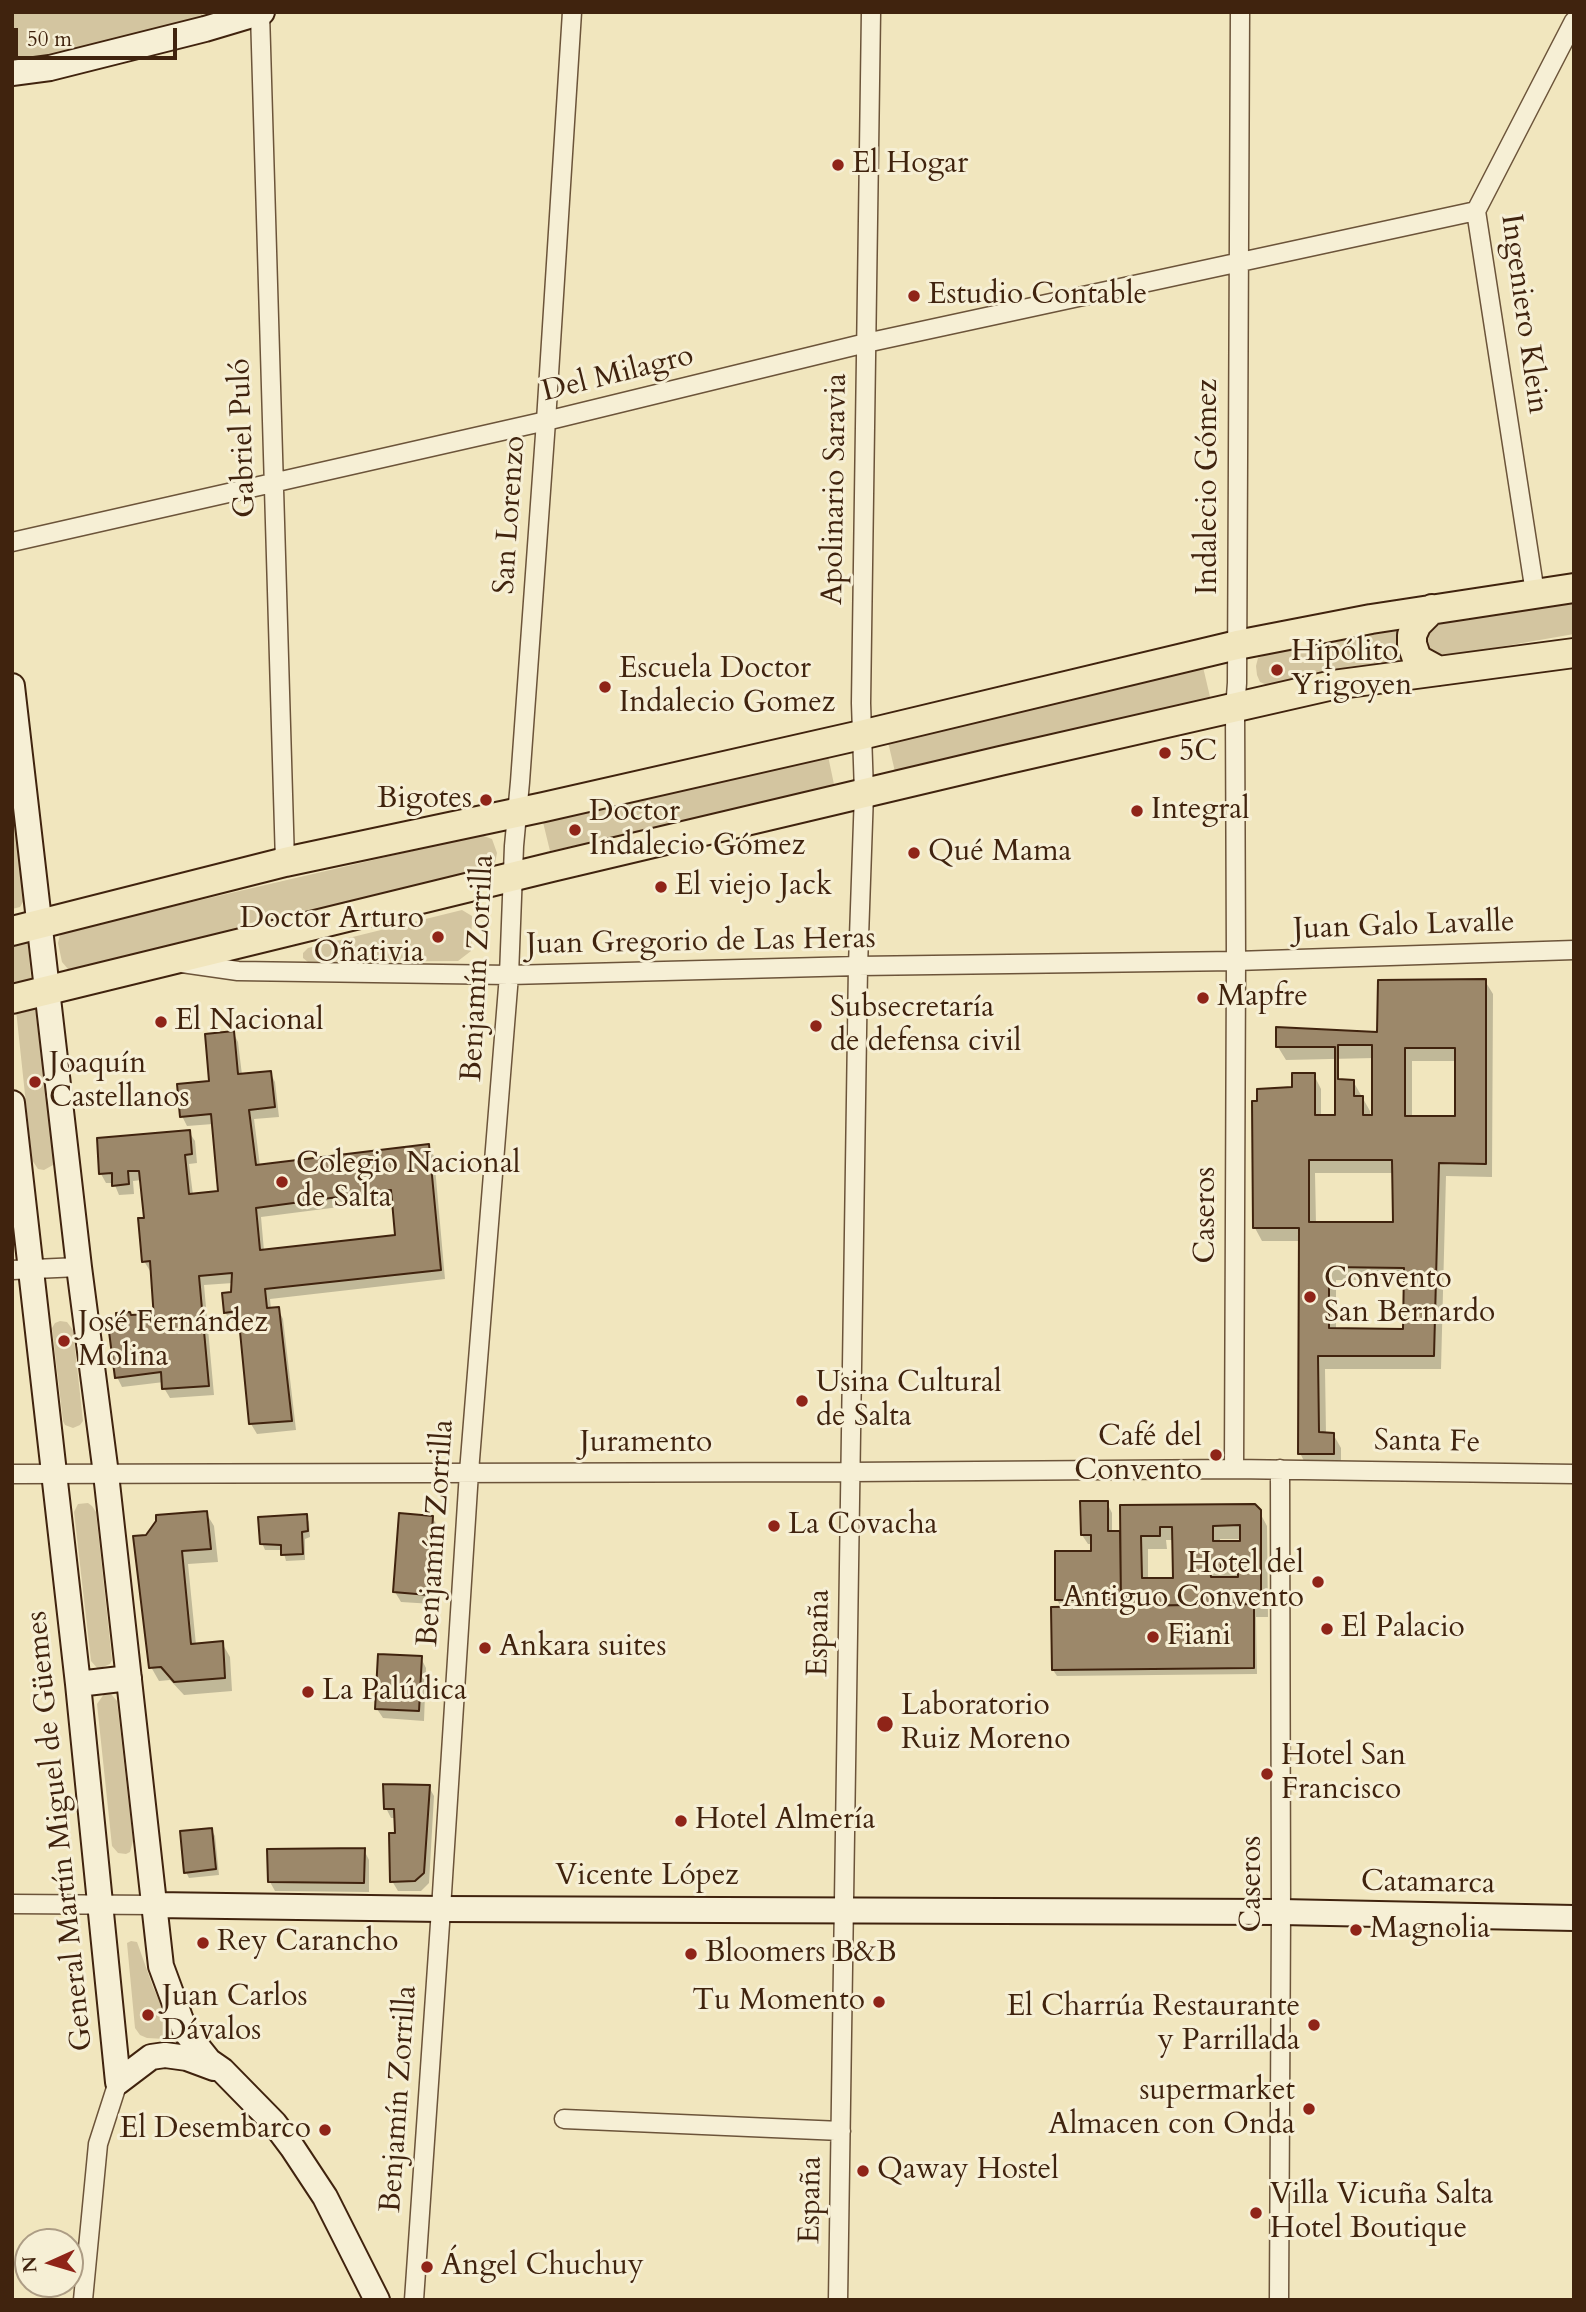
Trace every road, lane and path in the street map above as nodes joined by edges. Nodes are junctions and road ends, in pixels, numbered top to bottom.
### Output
1 (572, 12) edge
2 (871, 12) edge
3 (1240, 12) edge
4 (261, 13) edge
5 (203, 21) edge
6 (1574, 21) edge
7 (12, 73) edge
8 (1476, 211) junction
9 (1238, 264) junction
10 (866, 343) junction
11 (546, 421) junction
12 (273, 482) junction
13 (12, 542) edge
14 (1574, 587) edge
15 (1535, 593) junction
16 (1432, 609) junction
17 (1237, 645) junction
18 (1574, 653) edge
19 (1439, 671) junction
20 (12, 686) edge
21 (1235, 709) junction
22 (861, 735) junction
23 (864, 793) junction
24 (517, 812) junction
25 (285, 862) junction
26 (513, 876) junction
27 (40, 925) junction
28 (12, 931) edge
29 (1574, 950) edge
30 (1236, 961) junction
31 (168, 962) junction
32 (858, 966) junction
33 (509, 975) junction
34 (48, 991) junction
35 (12, 999) edge
36 (12, 1103) edge
37 (79, 1267) junction
38 (22, 1270) edge
39 (1234, 1469) junction
40 (1280, 1469) junction
41 (469, 1472) junction
42 (850, 1472) junction
43 (12, 1474) edge
44 (55, 1474) junction
45 (106, 1474) junction
46 (1574, 1474) edge
47 (129, 1678) junction
48 (78, 1684) junction
49 (100, 1903) junction
50 (12, 1904) edge
51 (155, 1905) junction
52 (441, 1909) junction
53 (844, 1909) junction
54 (1281, 1912) junction
55 (1574, 1918) edge
56 (222, 2070) junction
57 (118, 2082) junction
58 (564, 2119) dead end
59 (841, 2131) junction
60 (83, 2300) edge
61 (377, 2300) edge
62 (414, 2300) edge
63 (838, 2300) edge
64 (1279, 2300) edge

1 - 11 street, San Lorenzo
2 - 10 street, Apolinario Saravia
3 - 9 street, Indalecio Gómez
4 - 5 main road
4 - 12 street, Gabriel Puló
5 - 7 main road
6 - 8 street, Ingeniero Klein
8 - 9 street, Del Milagro
8 - 15 street, Ingeniero Klein
9 - 10 street, Del Milagro
9 - 17 street, Indalecio Gómez
10 - 11 street, Del Milagro
10 - 22 street, Apolinario Saravia
11 - 12 street, Del Milagro
11 - 24 street, San Lorenzo
12 - 13 street, Del Milagro
12 - 25 street, Gabriel Puló
14 - 15 main road
15 - 16 main road
16 - 17 main road
16 - 19 main road
17 - 21 street, Indalecio Gómez
17 - 22 main road
18 - 19 main road
19 - 21 main road
20 - 27 main road
21 - 23 main road
21 - 30 street, Indalecio Gómez
22 - 23 street, Apolinario Saravia
22 - 24 main road
23 - 26 main road
23 - 32 street, Apolinario Saravia
24 - 25 main road
24 - 26 street, Benjamín Zorrilla
25 - 27 main road
26 - 31 main road
26 - 33 street, Benjamín Zorrilla
27 - 28 main road
27 - 34 main road
29 - 30 street, Juan Galo Lavalle
30 - 32 street, Juan Gregorio de Las Heras
30 - 39 street, Caseros
31 - 33 street, Juan Gregorio de Las Heras
31 - 34 main road
32 - 33 street, Juan Gregorio de Las Heras
32 - 42 street, España
33 - 41 street, Benjamín Zorrilla
34 - 35 main road
34 - 37 main road
36 - 38 main road, General Martín Miguel de Güemes
37 - 38 street
37 - 45 main road
38 - 44 main road, General Martín Miguel de Güemes
39 - 40 street, Juramento
39 - 42 street, Juramento
40 - 46 street, Santa Fe
40 - 54 street, Caseros
41 - 42 street, Juramento
41 - 45 street, Juramento
41 - 52 street, Benjamín Zorrilla
42 - 53 street, España
43 - 44 street, Juramento
44 - 45 street, Juramento
44 - 48 main road, General Martín Miguel de Güemes
45 - 47 main road
47 - 48 main road
47 - 51 main road
48 - 49 main road, General Martín Miguel de Güemes
49 - 50 street, Vicente López
49 - 51 street, Vicente López
49 - 57 main road, General Martín Miguel de Güemes
51 - 52 main road, Vicente López
51 - 56 main road
52 - 53 main road, Vicente López
52 - 62 street, Benjamín Zorrilla
53 - 54 main road, Vicente López
53 - 59 street, España
54 - 55 main road, Catamarca
54 - 64 street, Caseros
56 - 57 main road
56 - 61 main road
57 - 60 street, General Martín Miguel de Güemes
58 - 59 street
59 - 63 street, España

